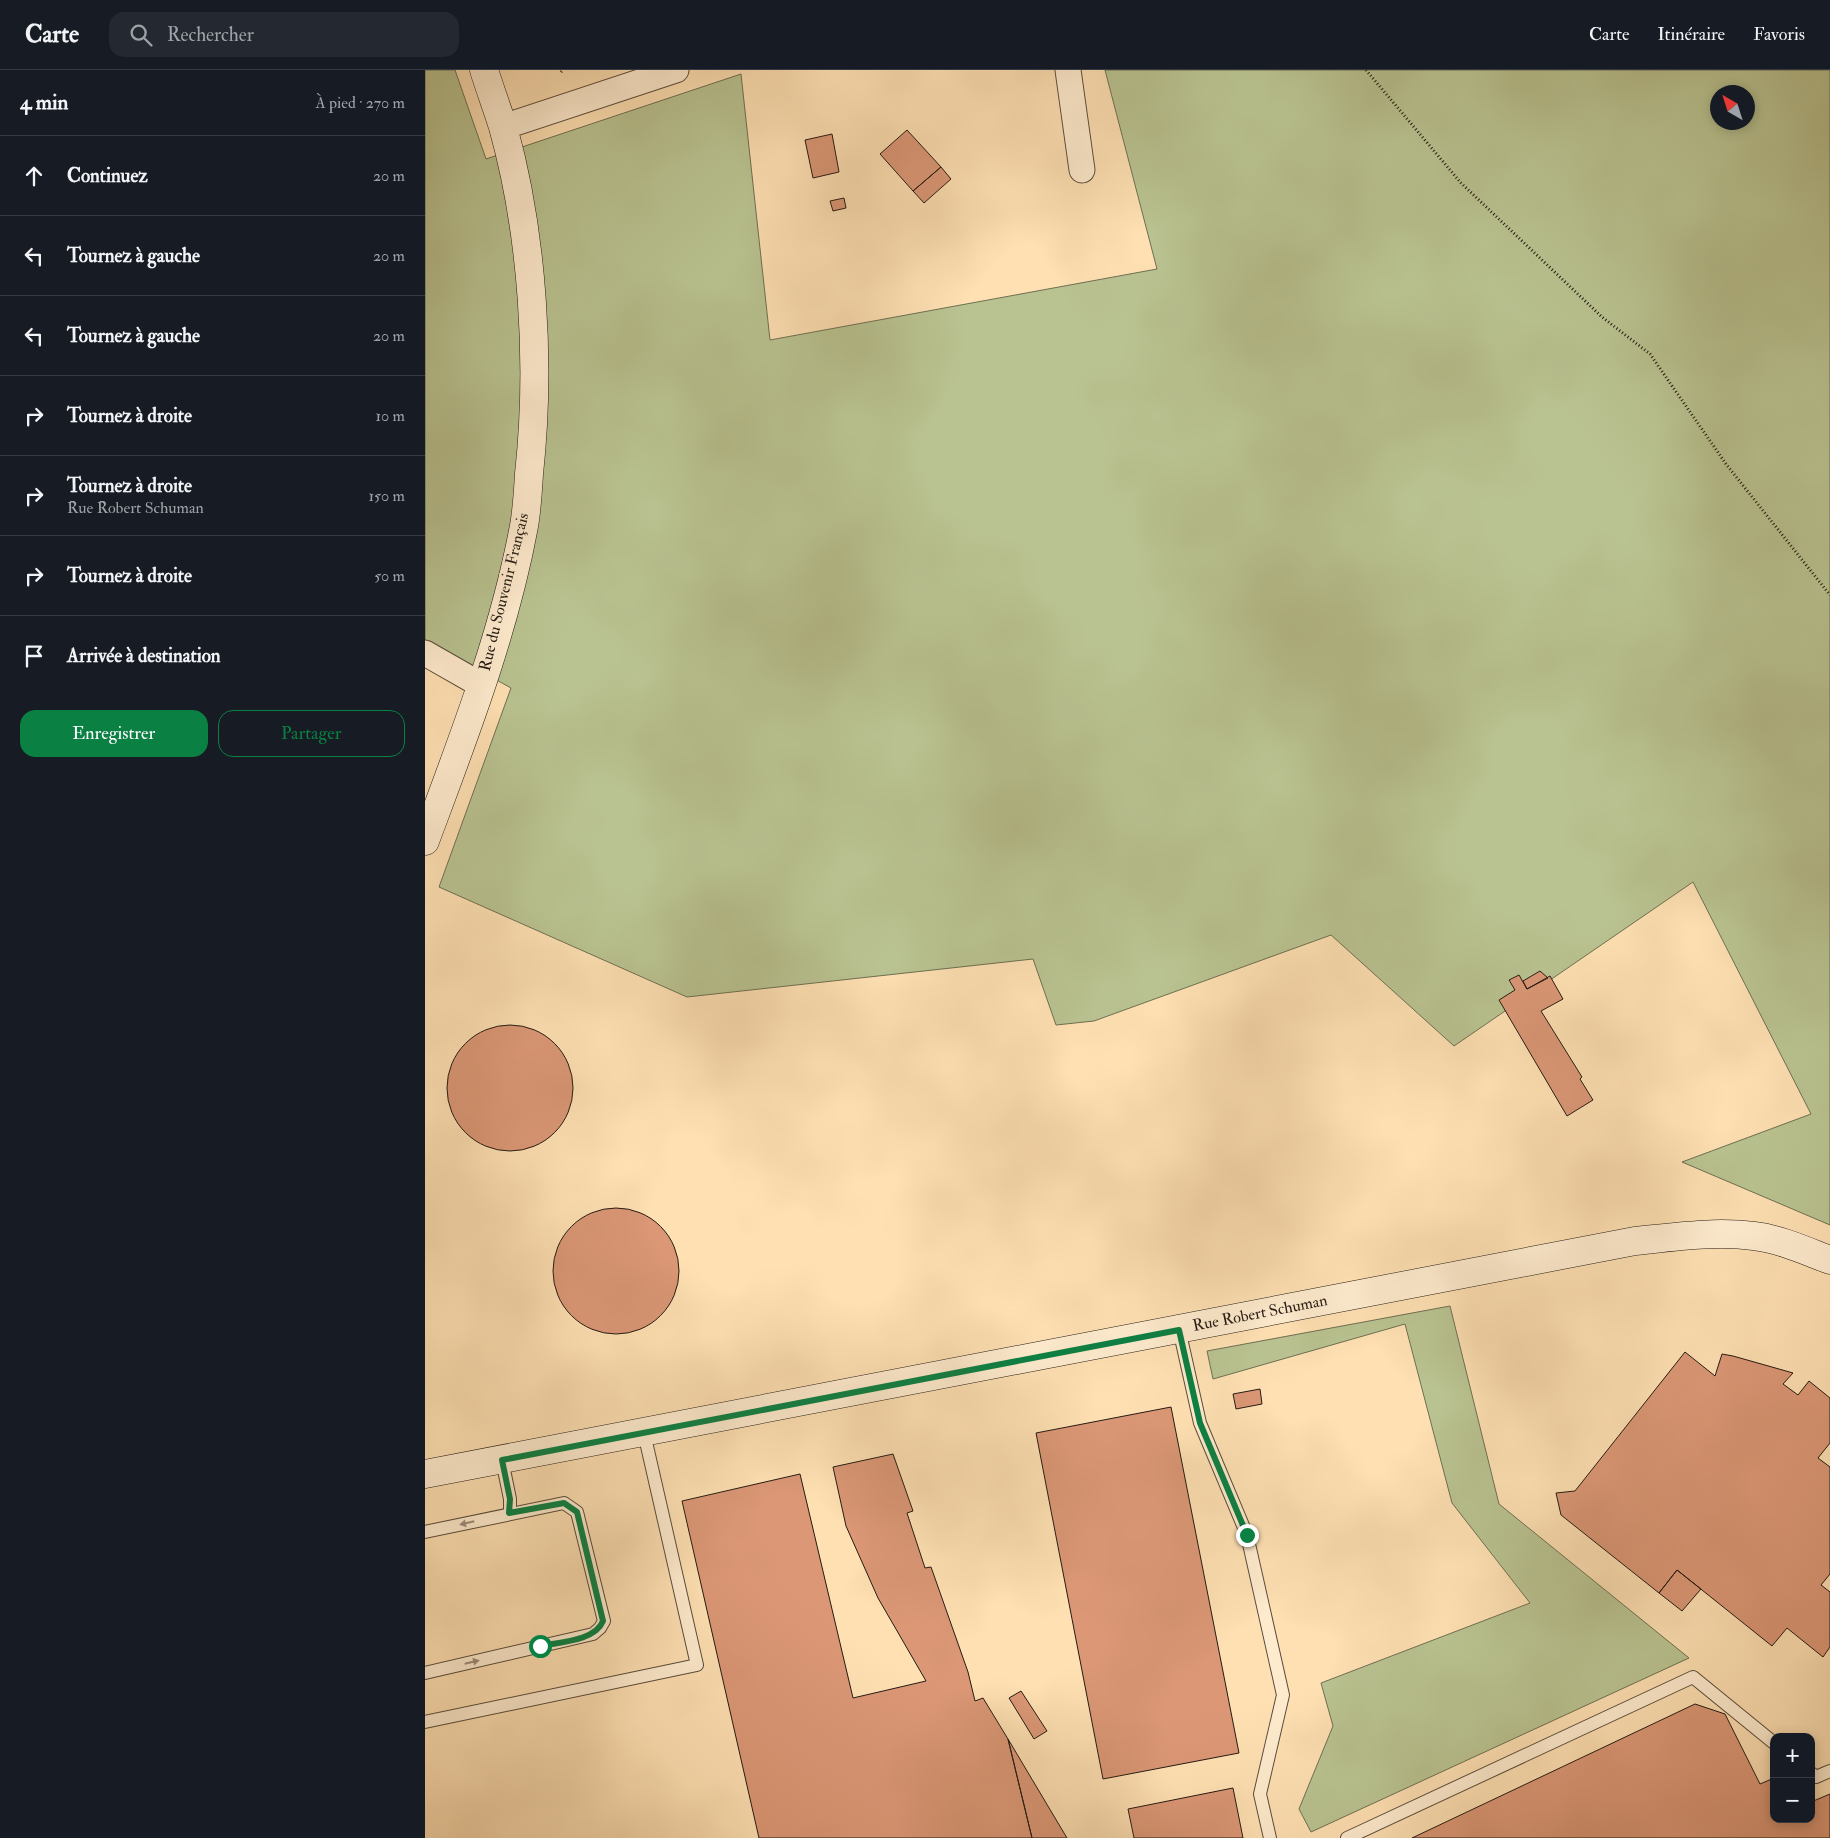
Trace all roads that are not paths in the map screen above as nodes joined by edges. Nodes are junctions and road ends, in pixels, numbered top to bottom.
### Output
1 (484, 70) edge
2 (676, 70) edge
3 (1068, 70) edge
4 (503, 127) junction
5 (1082, 170) dead end
6 (425, 653) edge
7 (481, 685) junction
8 (425, 841) edge
9 (1830, 1260) edge
10 (1179, 1330) junction
11 (644, 1432) junction
12 (502, 1460) junction
13 (425, 1474) edge
14 (509, 1513) junction
15 (425, 1532) edge
16 (425, 1673) edge
17 (425, 1722) edge
18 (1770, 1740) edge
19 (1830, 1771) edge
20 (1815, 1776) edge
21 (1270, 1838) edge
22 (1347, 1838) edge

1 - 4 street, Rue du Souvenir Français
2 - 4 street
3 - 5 street
4 - 7 street, Rue du Souvenir Français
6 - 7 street
7 - 8 street, Rue du Souvenir Français
9 - 10 street, Rue Robert Schuman
10 - 11 street, Rue Robert Schuman
10 - 21 lane
11 - 12 street, Rue Robert Schuman
11 - 17 lane
12 - 13 street, Rue Robert Schuman
12 - 14 lane
14 -> 15 lane
16 -> 14 lane
18 - 22 lane
19 - 20 lane

